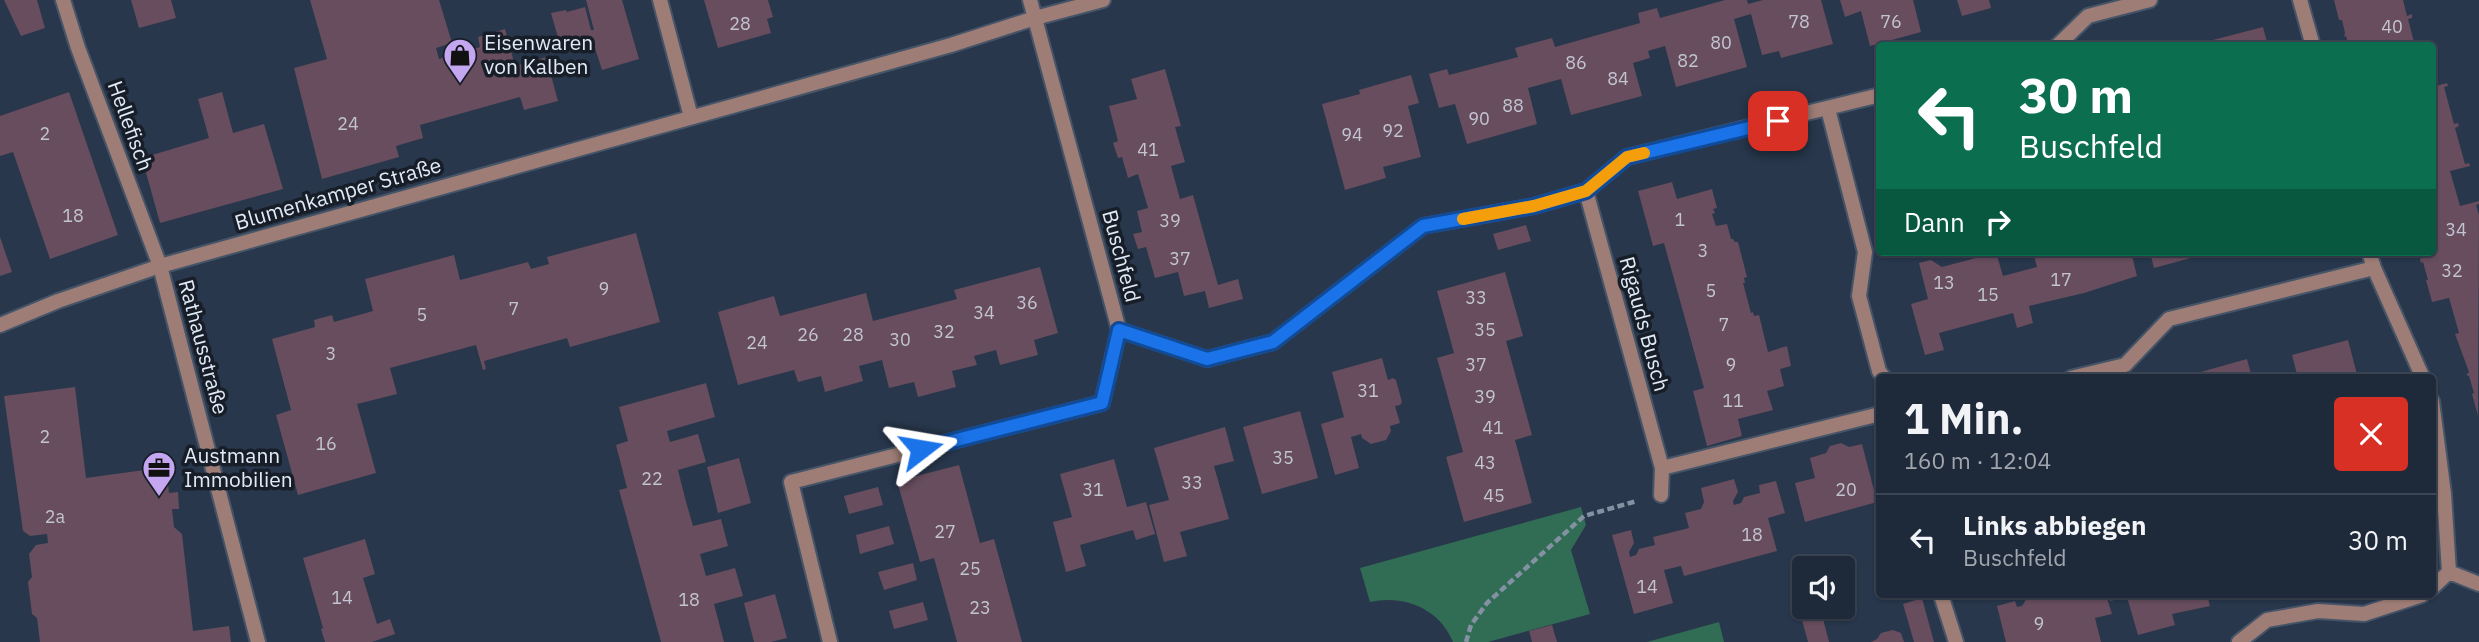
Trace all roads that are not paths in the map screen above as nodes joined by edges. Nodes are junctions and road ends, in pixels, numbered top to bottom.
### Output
1 (63, 0) edge
2 (660, 0) edge
3 (1030, 0) edge
4 (1103, 0) edge
5 (2150, 0) edge
6 (2300, 0) edge
7 (1035, 18) junction
8 (2061, 42) edge
9 (2312, 42) edge
10 (1876, 96) edge
11 (1828, 109) junction
12 (691, 117) junction
13 (1586, 191) junction
14 (2370, 256) edge
15 (160, 266) junction
16 (2374, 268) junction
17 (0, 325) edge
18 (1119, 330) junction
19 (1881, 374) edge
20 (2088, 374) edge
21 (2421, 374) edge
22 (1876, 415) edge
23 (2436, 432) edge
24 (1662, 468) junction
25 (1661, 495) road end
26 (2449, 572) junction
27 (2436, 584) edge
28 (2479, 584) edge
29 (1942, 598) edge
30 (2413, 598) edge
31 (258, 642) edge
32 (830, 642) edge
33 (1956, 642) edge
34 (2239, 642) edge

1 - 15 street, Hellefisch
2 - 12 street
3 - 7 street, Buschfeld
4 - 7 street, Blumenkamper Straße
5 - 8 street
6 - 9 street
7 - 12 street, Blumenkamper Straße
7 - 18 street, Buschfeld
10 - 11 street
11 - 13 street
11 - 19 street
12 - 15 street, Blumenkamper Straße
13 - 18 street
13 - 24 street, Rigauds Busch
14 - 16 street
15 - 17 street, Blumenkamper Straße
15 - 31 street, Rathausstraße
16 - 20 street
16 - 21 street
18 - 32 street, Buschfeld
22 - 24 street
23 - 26 street
24 - 25 street, Rigauds Busch
26 - 27 street
26 - 28 street
29 - 33 street
30 - 34 street

